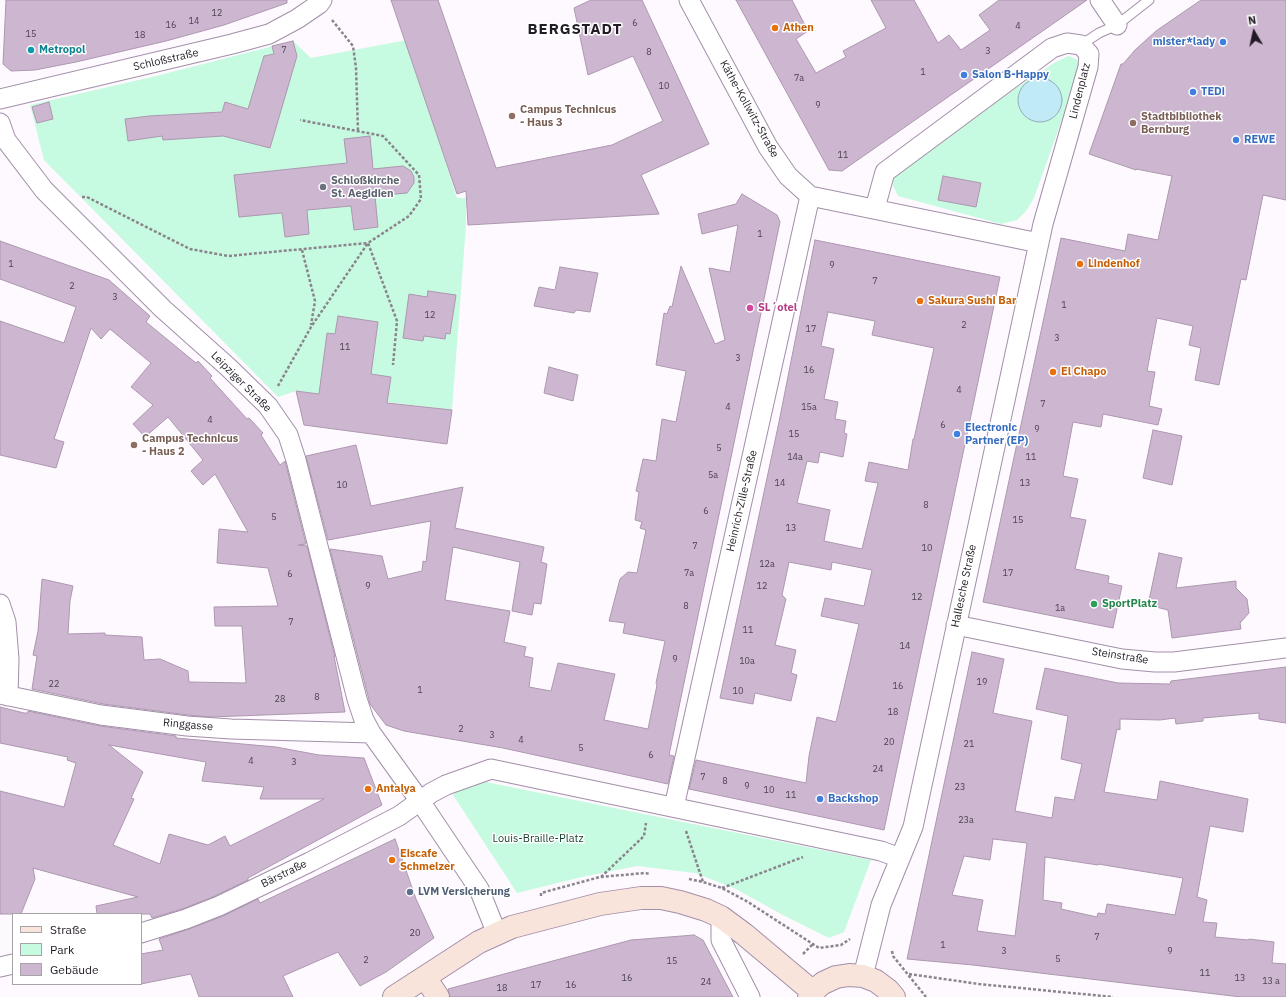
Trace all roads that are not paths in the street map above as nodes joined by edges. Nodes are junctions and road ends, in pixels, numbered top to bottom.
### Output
1 (689, 0) edge
2 (1100, 0) edge
3 (1149, 0) edge
4 (321, 2) edge
5 (1117, 25) junction
6 (1081, 45) junction
7 (0, 99) edge
8 (2, 139) edge
9 (810, 196) junction
10 (875, 208) junction
11 (1039, 243) junction
12 (0, 604) edge
13 (956, 626) junction
14 (1286, 648) edge
15 (4, 695) edge
16 (370, 733) junction
17 (420, 801) junction
18 (674, 807) junction
19 (900, 858) junction
20 (721, 917) junction
21 (142, 933) edge
22 (497, 934) junction
23 (12, 964) edge
24 (0, 967) edge
25 (863, 976) junction
26 (425, 977) junction
27 (811, 994) edge
28 (394, 997) edge
29 (438, 997) edge
30 (750, 997) edge
31 (894, 997) edge

1 - 9 street, Käthe-Kollwitz-Straße
2 - 5 street
3 - 5 lane
4 - 7 street, Schloßstraße
5 - 6 lane
6 - 10 street
6 - 11 street, Lindenplatz
8 - 16 street, Leipziger Straße
9 - 10 street
9 - 18 street, Heinrich-Zille-Straße
10 - 11 street
11 - 13 street, Hallesche Straße
12 - 15 street, Ringgasse
13 - 14 street, Steinstraße
13 - 19 street, Hallesche Straße
15 - 16 street, Ringgasse
16 - 17 street
17 - 18 street
17 - 21 street, Bärstraße
17 - 22 street
18 - 19 street
19 - 25 street, Hallesche Straße
20 - 22 street
20 - 27 street
20 - 30 street
22 - 26 street
23 - 24 street
25 - 27 street
25 - 31 street
26 - 28 street
26 - 29 street

